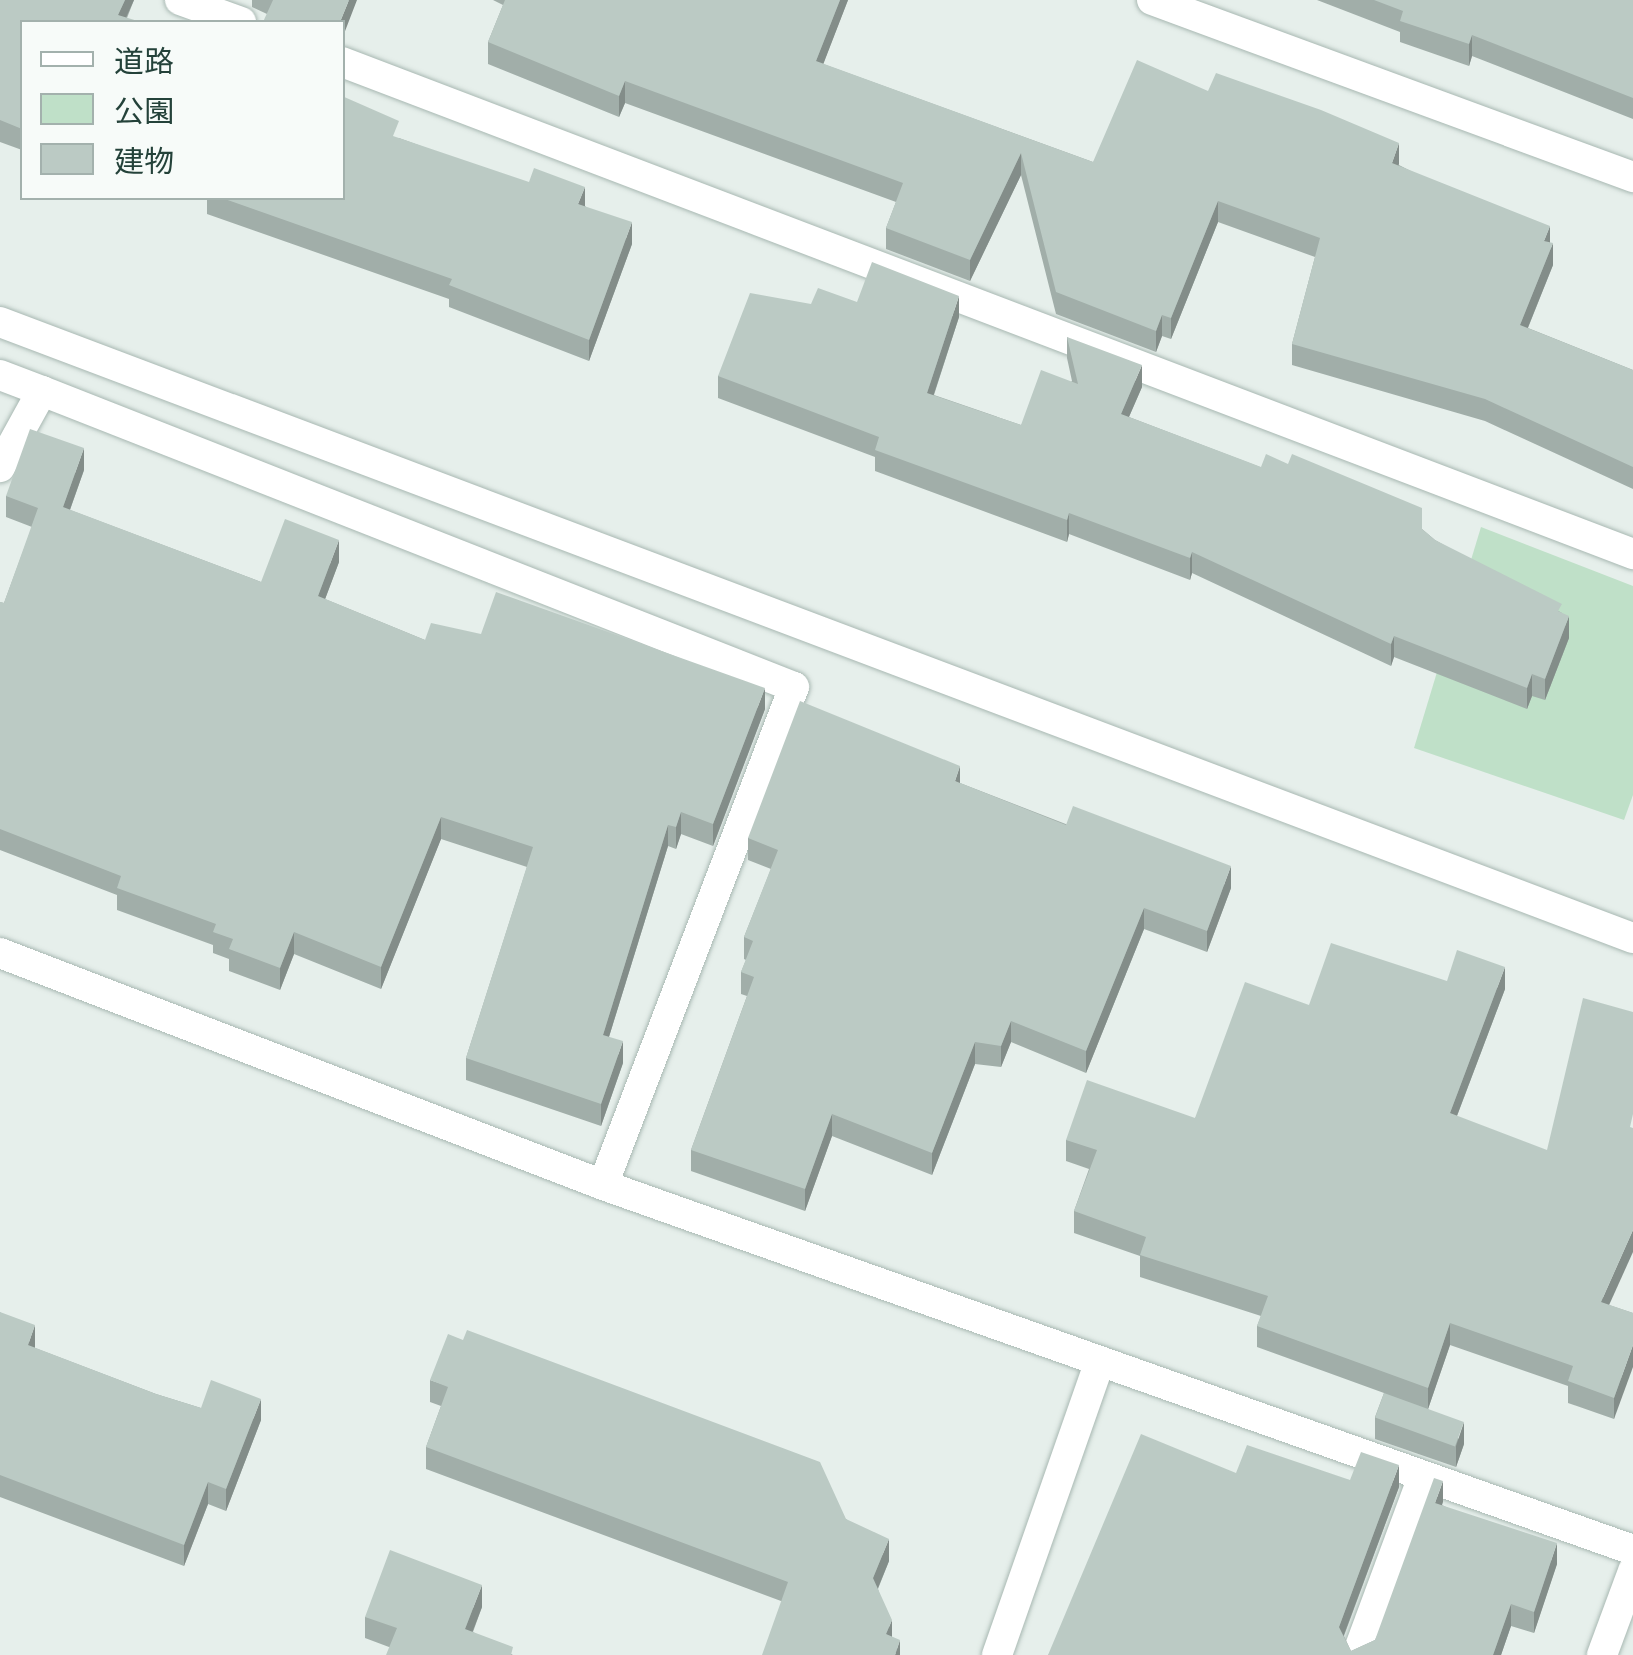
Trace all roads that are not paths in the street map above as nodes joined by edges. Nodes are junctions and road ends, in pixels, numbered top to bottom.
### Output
1 (180, 0) edge
2 (1152, 0) edge
3 (235, 20) edge
4 (345, 63) edge
5 (1633, 177) edge
6 (0, 322) edge
7 (0, 375) edge
8 (42, 391) junction
9 (0, 467) edge
10 (1633, 554) edge
11 (1633, 938) edge
12 (0, 953) edge
13 (602, 1185) junction
14 (1099, 1362) junction
15 (1422, 1479) junction
16 (1633, 1550) edge
17 (1633, 1571) edge
18 (997, 1655) edge
19 (1357, 1655) edge
20 (1602, 1655) edge

1 - 3 street
2 - 5 street
4 - 10 street
6 - 11 street
7 - 8 street
8 - 9 street
8 - 13 street
12 - 13 street
13 - 14 street
14 - 15 street
14 - 18 street
15 - 16 street
15 - 19 street
17 - 20 street

